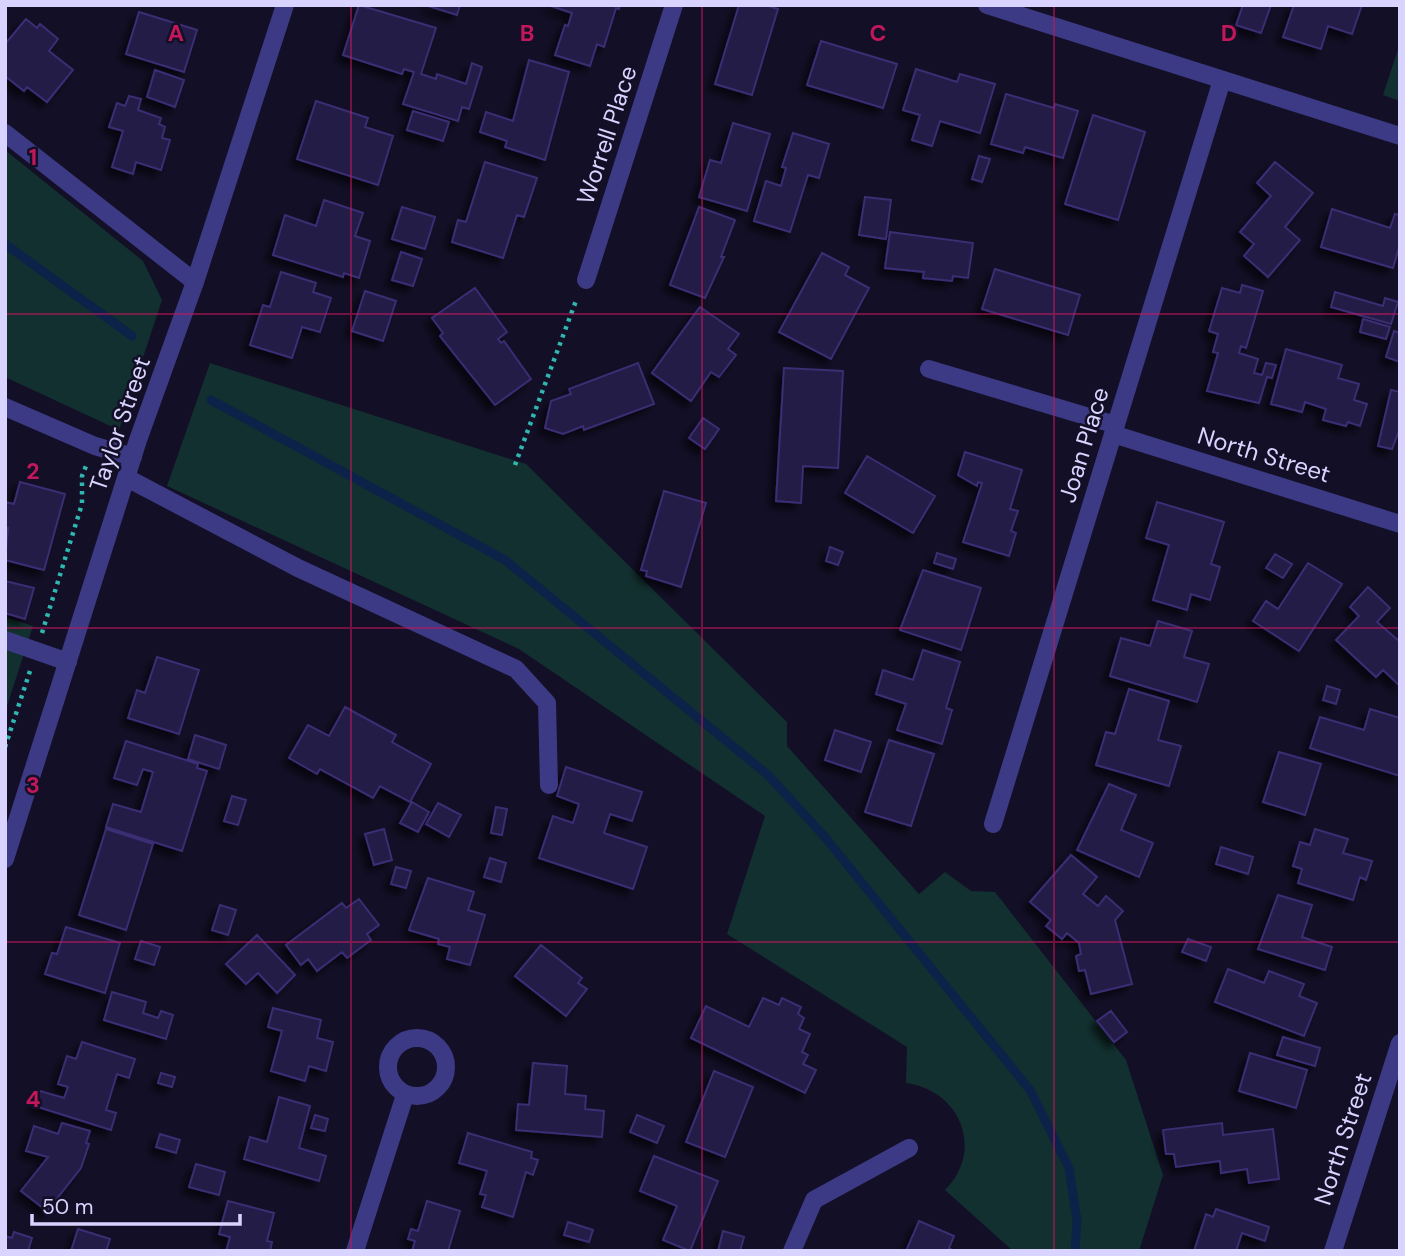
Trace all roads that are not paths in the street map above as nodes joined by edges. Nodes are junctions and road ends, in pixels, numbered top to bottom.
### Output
1 (285, 5) edge
2 (674, 5) edge
3 (987, 5) edge
4 (1222, 80) junction
5 (5, 133) edge
6 (1400, 136) edge
7 (586, 281) dead end
8 (195, 282) junction
9 (929, 369) dead end
10 (5, 407) edge
11 (1114, 429) junction
12 (133, 457) junction
13 (127, 478) junction
14 (1400, 524) edge
15 (5, 640) edge
16 (68, 662) junction
17 (549, 785) dead end
18 (993, 824) dead end
19 (5, 859) edge
20 (1400, 1043) edge
21 (405, 1096) dead end
22 (909, 1149) dead end
23 (355, 1251) edge
24 (792, 1251) edge
25 (1333, 1251) edge

1 - 8 street, Taylor Street
2 - 7 street, Worrell Place
3 - 4 street
4 - 6 street
4 - 11 street, Joan Place
5 - 8 street
8 - 12 street, Taylor Street
9 - 11 street, North Street
10 - 12 street
11 - 14 street, North Street
11 - 18 street, Joan Place
12 - 13 street, Taylor Street
13 - 16 street, Taylor Street
13 - 17 street
15 - 16 street
16 - 19 street, Taylor Street
20 - 25 street, North Street
21 - 23 street
22 - 24 street

